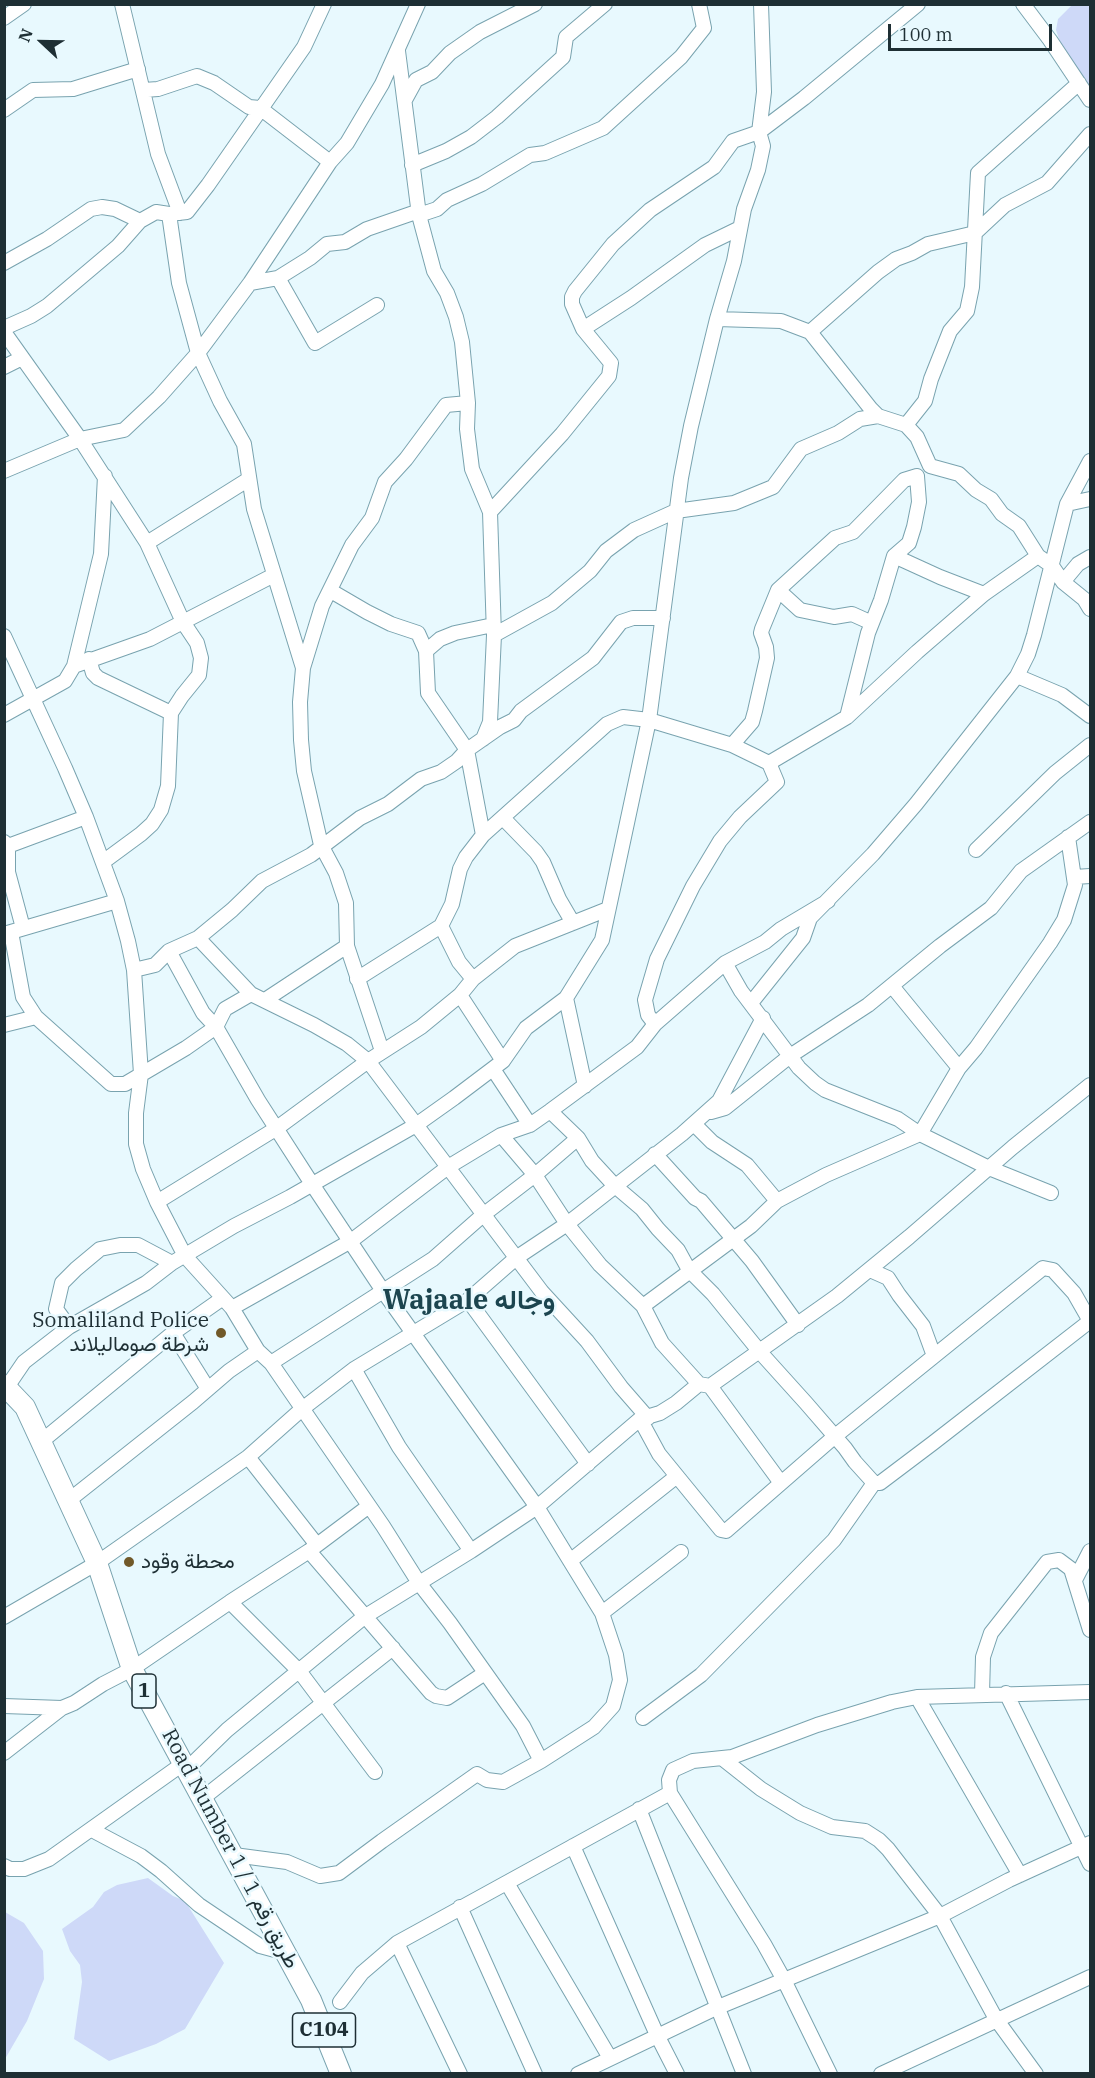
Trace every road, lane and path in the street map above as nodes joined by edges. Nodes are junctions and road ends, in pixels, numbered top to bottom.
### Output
1 (24, 4) edge
2 (122, 4) edge
3 (324, 4) edge
4 (418, 4) edge
5 (535, 4) edge
6 (605, 4) edge
7 (699, 4) edge
8 (761, 4) edge
9 (918, 4) edge
10 (1023, 4) edge
11 (4, 18) edge
12 (398, 51) junction
13 (138, 69) junction
14 (1079, 83) junction
15 (144, 90) junction
16 (405, 100) junction
17 (1090, 100) edge
18 (260, 108) junction
19 (4, 110) edge
20 (759, 132) junction
21 (1090, 134) edge
22 (1084, 151) edge
23 (330, 162) junction
24 (412, 165) junction
25 (419, 213) junction
26 (174, 214) junction
27 (140, 221) junction
28 (740, 228) junction
29 (975, 233) junction
30 (4, 263) edge
31 (278, 278) junction
32 (250, 283) junction
33 (377, 305) dead end
34 (717, 319) junction
35 (584, 329) junction
36 (4, 330) edge
37 (810, 332) junction
38 (198, 353) junction
39 (22, 358) junction
40 (4, 368) edge
41 (468, 403) junction
42 (878, 416) junction
43 (906, 425) junction
44 (80, 438) junction
45 (1090, 461) edge
46 (930, 466) junction
47 (4, 471) edge
48 (105, 476) junction
49 (249, 480) junction
50 (918, 482) junction
51 (1090, 499) edge
52 (1067, 504) junction
53 (676, 511) junction
54 (490, 512) junction
55 (147, 543) junction
56 (894, 556) junction
57 (1038, 556) junction
58 (1090, 557) edge
59 (1052, 566) junction
60 (274, 575) junction
61 (1063, 582) junction
62 (778, 590) junction
63 (331, 591) junction
64 (984, 594) junction
65 (1088, 602) edge
66 (663, 618) junction
67 (183, 622) junction
68 (872, 622) junction
69 (494, 630) junction
70 (4, 636) edge
71 (426, 651) junction
72 (89, 659) junction
73 (74, 666) junction
74 (303, 668) junction
75 (1017, 676) junction
76 (34, 699) junction
77 (171, 713) junction
78 (4, 715) edge
79 (1090, 716) edge
80 (847, 717) junction
81 (649, 720) junction
82 (483, 739) junction
83 (732, 745) junction
84 (1090, 745) edge
85 (467, 750) junction
86 (769, 763) junction
87 (86, 817) junction
88 (502, 818) junction
89 (1090, 822) edge
90 (483, 835) junction
91 (1068, 837) junction
92 (6, 844) edge
93 (321, 846) junction
94 (976, 850) dead end
95 (103, 862) junction
96 (1090, 876) edge
97 (1075, 877) junction
98 (117, 901) junction
99 (828, 901) junction
100 (608, 909) junction
101 (573, 922) junction
102 (441, 926) junction
103 (13, 931) edge
104 (198, 938) junction
105 (347, 946) junction
106 (169, 951) junction
107 (725, 963) junction
108 (134, 970) junction
109 (357, 979) junction
110 (472, 979) junction
111 (892, 986) junction
112 (460, 995) junction
113 (258, 997) junction
114 (566, 998) junction
115 (751, 1003) junction
116 (36, 1017) junction
117 (763, 1018) junction
118 (655, 1024) junction
119 (4, 1025) edge
120 (216, 1027) junction
121 (382, 1051) junction
122 (790, 1056) junction
123 (368, 1061) junction
124 (498, 1065) junction
125 (959, 1068) junction
126 (141, 1074) junction
127 (1090, 1085) edge
128 (585, 1086) junction
129 (550, 1112) junction
130 (705, 1113) junction
131 (694, 1124) junction
132 (416, 1125) junction
133 (530, 1125) junction
134 (276, 1128) junction
135 (920, 1134) junction
136 (501, 1135) junction
137 (578, 1138) junction
138 (655, 1155) junction
139 (448, 1167) junction
140 (989, 1167) junction
141 (535, 1175) junction
142 (312, 1184) junction
143 (615, 1186) junction
144 (1051, 1193) dead end
145 (777, 1201) junction
146 (157, 1202) junction
147 (483, 1215) junction
148 (567, 1224) junction
149 (733, 1238) junction
150 (351, 1241) junction
151 (185, 1256) junction
152 (516, 1258) junction
153 (172, 1263) junction
154 (689, 1270) junction
155 (870, 1270) junction
156 (383, 1291) junction
157 (468, 1300) junction
158 (227, 1303) junction
159 (643, 1306) junction
160 (1090, 1321) edge
161 (798, 1325) junction
162 (69, 1327) junction
163 (173, 1333) junction
164 (414, 1334) junction
165 (258, 1351) junction
166 (760, 1353) junction
167 (934, 1356) junction
168 (271, 1364) junction
169 (354, 1370) junction
170 (704, 1385) junction
171 (6, 1386) edge
172 (208, 1389) junction
173 (302, 1409) junction
174 (644, 1418) junction
175 (834, 1437) junction
176 (42, 1441) junction
177 (248, 1457) junction
178 (588, 1464) junction
179 (676, 1476) junction
180 (781, 1483) junction
181 (874, 1483) junction
182 (68, 1501) junction
183 (369, 1506) junction
184 (537, 1507) junction
185 (313, 1548) junction
186 (471, 1551) junction
187 (1090, 1551) edge
188 (681, 1552) dead end
189 (570, 1561) junction
190 (98, 1563) junction
191 (1075, 1580) junction
192 (419, 1583) junction
193 (230, 1602) junction
194 (602, 1613) junction
195 (4, 1617) edge
196 (364, 1617) junction
197 (1090, 1630) edge
198 (393, 1648) junction
199 (132, 1669) junction
200 (300, 1672) junction
201 (485, 1673) junction
202 (1090, 1692) edge
203 (1006, 1693) junction
204 (982, 1694) junction
205 (916, 1697) junction
206 (323, 1704) junction
207 (4, 1706) edge
208 (62, 1708) junction
209 (643, 1718) dead end
210 (4, 1753) edge
211 (723, 1759) junction
212 (542, 1761) junction
213 (185, 1766) junction
214 (375, 1772) dead end
215 (670, 1793) junction
216 (203, 1798) junction
217 (639, 1809) junction
218 (92, 1830) junction
219 (1087, 1845) edge
220 (573, 1846) junction
221 (234, 1855) junction
222 (1090, 1864) edge
223 (4, 1866) edge
224 (1020, 1875) junction
225 (507, 1883) junction
226 (460, 1907) junction
227 (940, 1916) junction
228 (397, 1943) junction
229 (286, 1953) junction
230 (1090, 1977) edge
231 (784, 1980) junction
232 (305, 1988) joint
233 (340, 2002) dead end
234 (716, 2008) junction
235 (996, 2019) junction
236 (657, 2035) junction
237 (606, 2065) edge
238 (886, 2071) edge
239 (341, 2073) edge
240 (460, 2073) edge
241 (535, 2073) edge
242 (578, 2073) edge
243 (677, 2073) edge
244 (744, 2073) edge
245 (830, 2073) edge
246 (907, 2073) edge
247 (1036, 2073) edge

1 - 11 street
2 - 13 street
3 - 18 street
4 - 12 street
5 - 16 street
6 - 24 street
7 - 25 street
8 - 20 street
9 - 20 street
10 - 14 street
12 - 16 street
12 - 23 street
13 - 15 street
13 - 19 street
14 - 17 street
14 - 29 street
15 - 18 street
15 - 26 street
16 - 24 street
18 - 23 street
18 - 26 street
20 - 28 street
20 - 35 street
21 - 22 street
22 - 29 street
23 - 32 street
24 - 25 street
25 - 31 street
25 - 41 street
26 - 27 street
26 - 38 street
27 - 30 street
27 - 36 street
28 - 34 street
28 - 35 street
29 - 37 street
29 - 43 street
31 - 32 street
31 - 33 street
32 - 38 street
34 - 37 street
34 - 53 street
35 - 54 street
36 - 39 street
37 - 42 street
38 - 44 street
38 - 49 street
39 - 40 street
39 - 44 street
41 - 54 street
41 - 63 street
42 - 43 street
42 - 53 street
43 - 46 street
44 - 47 street
44 - 48 street
45 - 52 street
46 - 50 street
46 - 57 street
48 - 55 street
48 - 73 street
49 - 55 street
49 - 60 street
50 - 56 street
50 - 62 street
51 - 52 street
52 - 59 street
53 - 66 street
53 - 69 street
54 - 69 street
55 - 67 street
56 - 64 street
56 - 68 street
57 - 59 street
57 - 64 street
58 - 61 street
59 - 61 street
59 - 75 street
60 - 67 street
60 - 74 street
61 - 65 street
62 - 68 street
62 - 83 street
63 - 71 street
63 - 74 street
64 - 80 street
66 - 81 street
66 - 82 street
67 - 72 street
67 - 77 street
68 - 80 street
69 - 71 street
69 - 82 street
70 - 76 street
71 - 85 street
72 - 73 street
72 - 77 street
73 - 76 street
74 - 93 street
75 - 79 street
75 - 99 street
76 - 78 street
76 - 87 street
77 - 95 street
80 - 86 street
81 - 83 street
81 - 88 street
81 - 100 street
82 - 85 street
83 - 86 street
84 - 94 street
85 - 90 street
85 - 93 street
86 - 118 street
87 - 92 street
87 - 95 street
88 - 90 street
88 - 101 street
89 - 91 street
90 - 102 street
91 - 97 street
91 - 111 street
92 - 103 street
93 - 104 street
93 - 105 street
95 - 98 street
96 - 97 street
97 - 125 street
98 - 103 street
98 - 108 street
99 - 107 street
99 - 115 street
100 - 101 street
100 - 114 street
101 - 110 street
102 - 109 street
102 - 110 street
103 - 116 street
104 - 106 street
104 - 113 street
105 - 109 street
105 - 113 street
106 - 108 street
106 - 120 street
107 - 115 street
107 - 118 street
108 - 126 street
109 - 121 street
110 - 112 street
111 - 122 street
111 - 125 street
112 - 121 street
112 - 124 street
113 - 120 street
113 - 123 street
114 - 124 street
114 - 128 street
115 - 117 street
116 - 119 street
116 - 126 street
117 - 122 street
117 - 130 street
118 - 128 street
120 - 126 street
120 - 134 street
121 - 123 street
122 - 130 street
122 - 135 street
123 - 132 street
123 - 134 street
124 - 132 street
124 - 133 street
125 - 135 street
126 - 146 street
127 - 140 street
128 - 129 street
129 - 133 street
129 - 137 street
130 - 131 street
131 - 138 street
131 - 145 street
132 - 139 street
132 - 142 street
133 - 136 street
134 - 142 street
134 - 146 street
135 - 140 street
135 - 145 street
136 - 139 street
136 - 141 street
137 - 141 street
137 - 143 street
138 - 143 street
138 - 149 street
139 - 147 street
139 - 150 street
140 - 144 street
140 - 155 street
141 - 147 street
141 - 148 street
142 - 150 street
142 - 151 street
143 - 148 street
143 - 154 street
145 - 149 street
146 - 151 street
147 - 152 street
147 - 156 street
148 - 152 street
148 - 159 street
149 - 154 street
149 - 161 street
150 - 156 street
150 - 158 street
151 - 153 street
151 - 158 street
152 - 157 street
152 - 174 street
153 - 162 street
153 - 162 street
154 - 159 street
154 - 166 street
155 - 161 street
155 - 167 street
156 - 164 street
156 - 168 street
157 - 164 street
157 - 178 street
158 - 163 street
158 - 165 street
159 - 170 street
160 - 167 street
160 - 181 street
161 - 166 street
162 - 171 street
163 - 172 street
163 - 176 street
164 - 169 street
164 - 184 street
165 - 168 street
165 - 172 street
166 - 170 street
166 - 175 street
167 - 175 street
168 - 173 street
169 - 173 street
169 - 186 street
170 - 174 street
170 - 180 street
171 - 176 highway, Road Number 1 / طريق رقم 1 / 1
172 - 182 street
173 - 177 street
173 - 183 street
174 - 178 street
174 - 179 street
175 - 180 street
175 - 181 street
176 - 182 highway, Road Number 1 / طريق رقم 1 / 1
177 - 185 street
177 - 190 street
178 - 184 street
179 - 180 street
179 - 189 street
181 - 209 street
182 - 190 highway, Road Number 1 / طريق رقم 1 / 1
183 - 185 street
183 - 192 street
184 - 186 street
184 - 189 street
185 - 193 street
185 - 196 street
186 - 192 street
187 - 191 street
188 - 194 street
189 - 194 street
190 - 195 street
190 - 199 highway, Road Number 1 / طريق رقم 1 / 1
191 - 197 street
191 - 204 street
192 - 196 street
192 - 201 street
193 - 199 street
193 - 200 street
194 - 212 street
196 - 198 street
196 - 200 street
198 - 201 street
198 - 206 street
199 - 208 street
199 - 213 highway, Road Number 1 / طريق رقم 1 / 1
200 - 206 street
200 - 213 street
201 - 212 street
202 - 203 street
203 - 204 street
203 - 219 street
204 - 205 street
205 - 211 street
205 - 224 street
206 - 214 street
206 - 216 street
207 - 208 street
208 - 210 street
211 - 215 street
211 - 227 street
212 - 221 street
213 - 216 highway, Road Number 1 / طريق رقم 1 / 1
213 - 218 street
215 - 217 street
215 - 231 street
216 - 221 highway, Road Number 1 / طريق رقم 1 / 1
217 - 220 street
217 - 234 street
218 - 223 street
218 - 229 street
219 - 222 street
219 - 224 street
220 - 225 street
220 - 236 street
221 - 229 highway, Road Number 1 / طريق رقم 1 / 1
224 - 227 street
225 - 226 street
225 - 237 street
226 - 228 street
226 - 241 street
227 - 231 street
227 - 235 street
228 - 233 street
228 - 240 street
229 - 232 highway, Road Number 1 / طريق رقم 1 / 1
230 - 235 street
231 - 234 street
231 - 245 street
232 - 239 highway, C104
234 - 236 street
234 - 244 street
235 - 238 street
235 - 247 street
236 - 237 street
236 - 243 street
237 - 242 street
238 - 246 street

